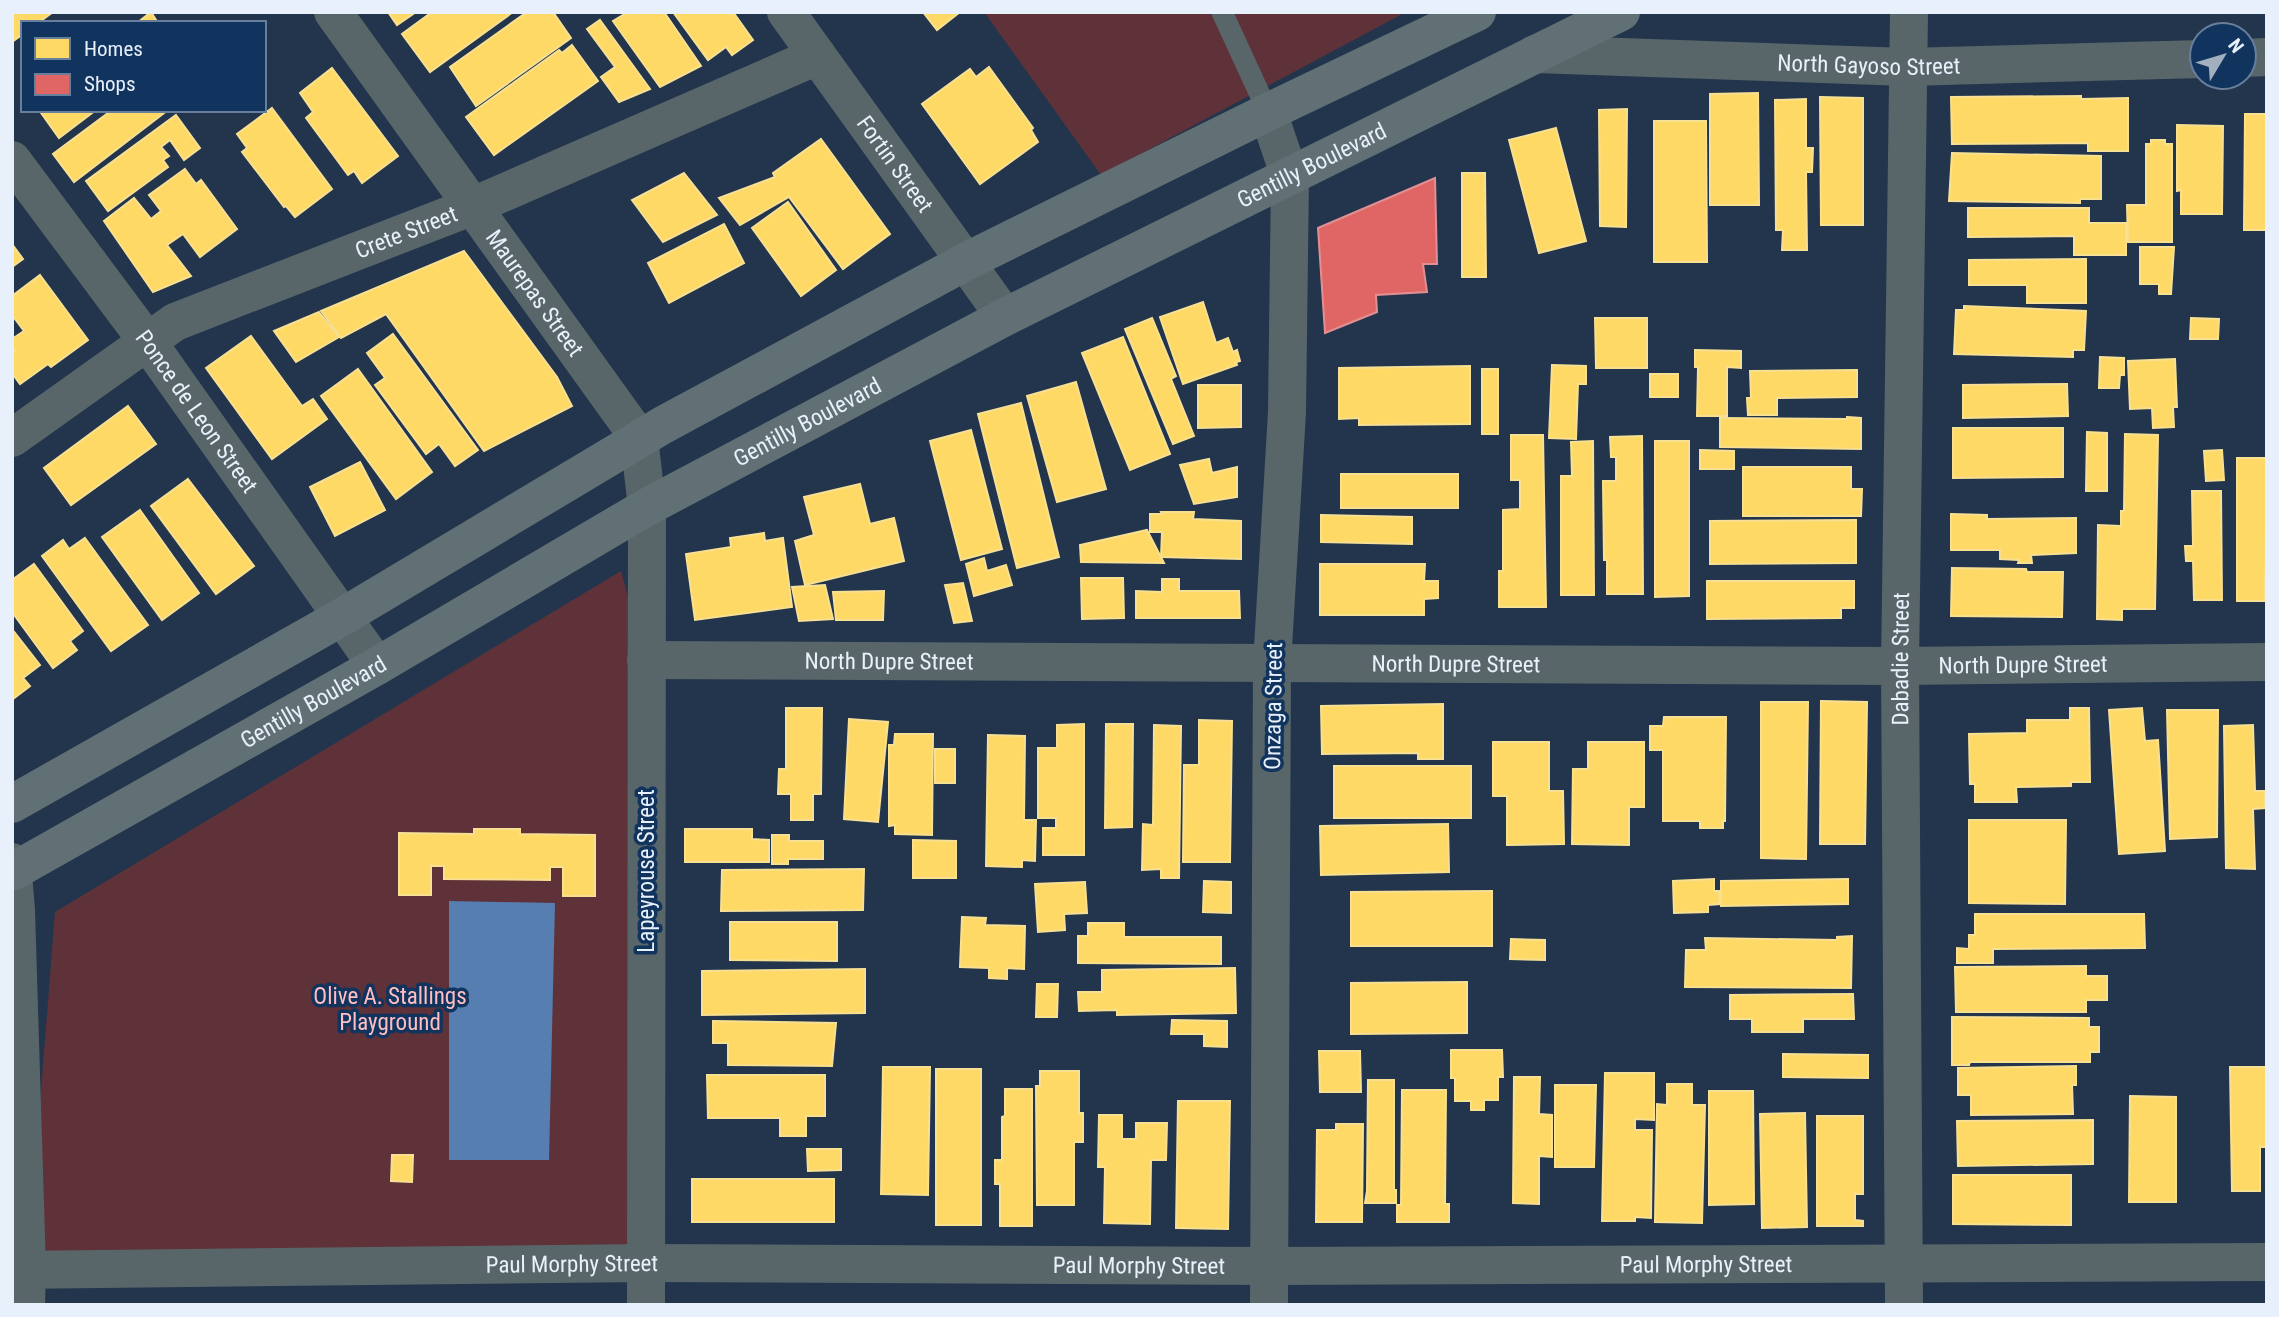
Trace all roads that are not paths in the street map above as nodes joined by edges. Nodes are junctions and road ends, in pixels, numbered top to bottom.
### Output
1 (333, 12) edge
2 (786, 12) edge
3 (1222, 12) edge
4 (1477, 12) edge
5 (1621, 12) edge
6 (1909, 12) edge
7 (1535, 54) junction
8 (817, 56) junction
9 (2188, 59) edge
10 (1907, 66) junction
11 (1268, 112) junction
12 (12, 160) edge
13 (1290, 177) junction
14 (473, 206) junction
15 (965, 262) junction
16 (1005, 317) junction
17 (147, 341) junction
18 (12, 438) edge
19 (639, 438) junction
20 (647, 507) junction
21 (342, 617) junction
22 (646, 660) junction
23 (2267, 662) edge
24 (1272, 664) junction
25 (377, 666) junction
26 (1899, 666) junction
27 (12, 804) edge
28 (13, 868) edge
29 (2267, 1262) edge
30 (646, 1263) junction
31 (1905, 1264) junction
32 (1269, 1266) junction
33 (22, 1282) edge
34 (646, 1305) edge
35 (1269, 1305) edge
36 (1904, 1305) edge

1 - 14 street, Maurepas Street
2 - 8 street, Fortin Street
3 - 11 lane
4 - 11 main road
5 - 7 main road, Gentilly Boulevard
6 - 10 street, Dabadie Street
7 - 10 street, North Gayoso Street
7 - 13 main road, Gentilly Boulevard
8 - 14 street, Crete Street
8 - 15 street, Fortin Street
9 - 10 street, North Gayoso Street
10 - 26 street, Dabadie Street
11 - 13 street, Onzaga Street
11 - 15 main road
12 - 17 street, Ponce de Leon Street
13 - 16 main road, Gentilly Boulevard
13 - 24 street, Onzaga Street
14 - 17 street, Crete Street
14 - 19 street, Maurepas Street
15 - 16 street, Fortin Street
15 - 19 main road
16 - 20 main road, Gentilly Boulevard
17 - 18 street, Crete Street
17 - 21 street, Ponce de Leon Street
19 - 20 street, Lapeyrouse Street
19 - 21 main road
20 - 22 street, Lapeyrouse Street
20 - 25 main road, Gentilly Boulevard
21 - 25 street, Ponce de Leon Street
21 - 27 main road
22 - 24 street, North Dupre Street
22 - 30 street, Lapeyrouse Street
23 - 26 street, North Dupre Street
24 - 26 street, North Dupre Street
24 - 32 street, Onzaga Street
25 - 28 main road, Gentilly Boulevard
26 - 31 street, Dabadie Street
28 - 33 street
29 - 31 street, Paul Morphy Street
30 - 32 street, Paul Morphy Street
30 - 33 street, Paul Morphy Street
30 - 34 street, Lapeyrouse Street
31 - 32 street, Paul Morphy Street
31 - 36 street, Dabadie Street
32 - 35 street, Onzaga Street

